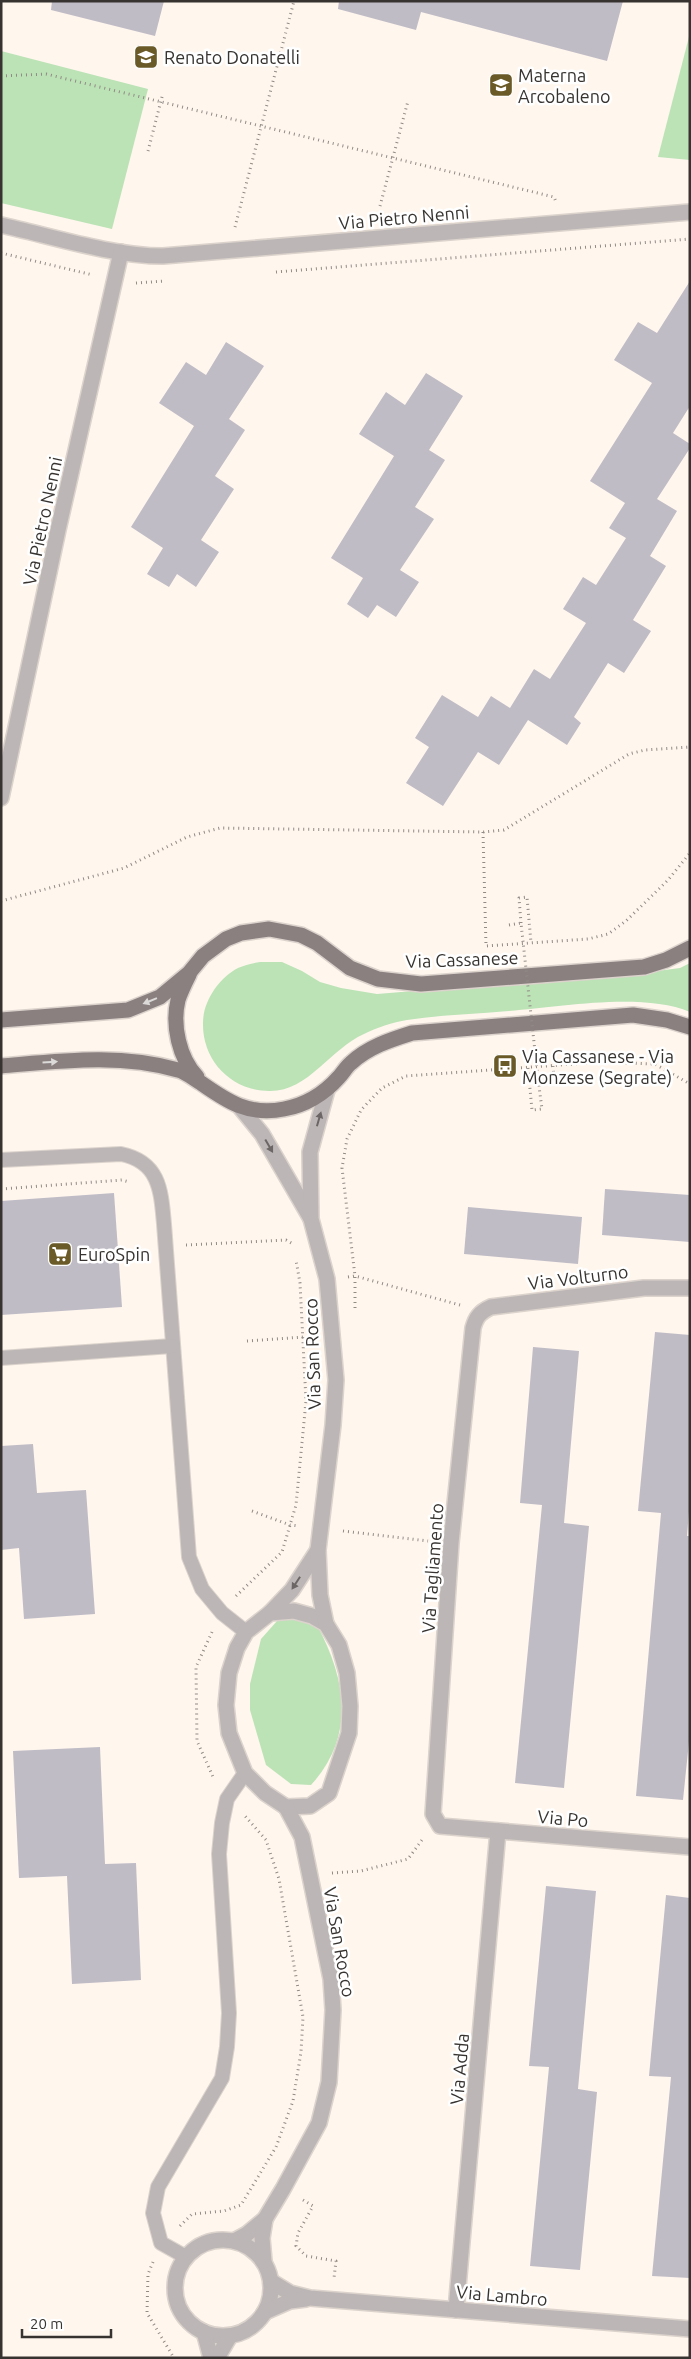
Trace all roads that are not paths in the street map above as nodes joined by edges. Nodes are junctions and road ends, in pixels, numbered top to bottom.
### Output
1 (690, 212) edge
2 (1, 225) edge
3 (121, 252) junction
4 (1, 798) edge
5 (690, 948) edge
6 (189, 973) junction
7 (1, 1020) edge
8 (690, 1028) edge
9 (1, 1066) edge
10 (206, 1087) junction
11 (327, 1090) junction
12 (240, 1107) junction
13 (1, 1160) edge
14 (311, 1219) junction
15 (690, 1288) edge
16 (479, 1315) joint
17 (172, 1346) junction
18 (1, 1358) edge
19 (318, 1550) junction
20 (270, 1613) junction
21 (326, 1624) junction
22 (246, 1632) junction
23 (245, 1773) junction
24 (310, 1806) junction
25 (286, 1807) junction
26 (435, 1820) joint
27 (498, 1831) junction
28 (302, 1837) junction
29 (690, 1848) edge
30 (265, 2219) junction
31 (234, 2241) junction
32 (186, 2258) junction
33 (264, 2261) junction
34 (272, 2282) junction
35 (310, 2298) junction
36 (456, 2310) junction
37 (265, 2312) junction
38 (690, 2329) edge
39 (204, 2332) junction
40 (230, 2336) junction
41 (211, 2358) edge
42 (218, 2358) edge

1 - 3 street, Via Pietro Nenni
2 - 3 street, Via Pietro Nenni
3 - 4 street, Via Pietro Nenni
5 - 6 main road, Via Cassanese
6 -> 7 main road, Via Cassanese
6 - 10 main road
8 - 11 main road
9 -> 10 main road
10 - 12 main road
11 - 12 main road
14 -> 11 street, Via San Rocco
12 -> 14 street, Via San Rocco
13 - 17 lane
14 - 19 street, Via San Rocco
15 - 16 street, Via Volturno
16 - 26 street, Via Tagliamento
17 - 18 lane
17 - 22 lane
19 -> 20 street
19 - 21 street, Via San Rocco
20 - 21 street
20 - 22 street
21 - 24 street
22 - 23 street
23 - 25 street
23 - 32 lane
24 - 25 street
24 - 28 street, Via San Rocco
25 - 28 street, Via San Rocco
26 - 27 street, Via Po
27 - 29 street, Via Po
27 - 36 street, Via Adda
28 - 30 street, Via San Rocco
30 - 31 street, Via San Rocco
30 - 33 street, Via San Rocco
31 - 32 street
31 - 33 street
32 - 39 street
33 - 34 street
34 - 35 street, Via Lambro
34 - 37 street
35 - 36 street, Via Lambro
35 - 37 street, Via Lambro
36 - 38 street, Via Lambro
37 - 40 street
39 - 40 street
39 - 41 street
40 - 42 street

